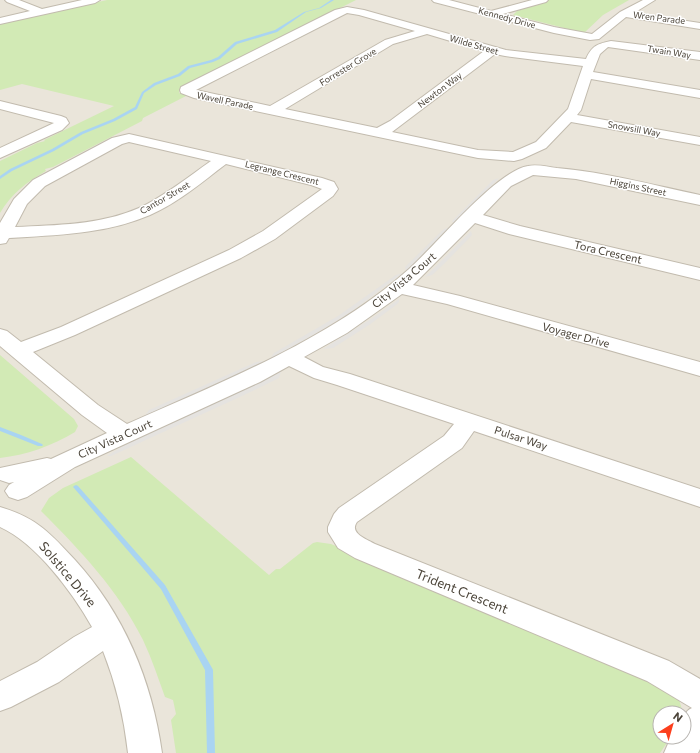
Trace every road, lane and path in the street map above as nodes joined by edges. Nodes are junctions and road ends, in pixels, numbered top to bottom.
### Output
1 (30, 0) edge
2 (94, 0) edge
3 (437, 0) edge
4 (543, 0) edge
5 (650, 0) edge
6 (14, 1) edge
7 (40, 12) junction
8 (624, 14) junction
9 (495, 15) junction
10 (383, 18) joint
11 (0, 21) edge
12 (700, 24) edge
13 (425, 30) junction
14 (596, 49) junction
15 (493, 53) junction
16 (700, 56) edge
17 (700, 94) edge
18 (0, 105) edge
19 (279, 109) junction
20 (568, 116) junction
21 (386, 130) junction
22 (700, 141) edge
23 (541, 145) junction
24 (0, 154) edge
25 (228, 160) junction
26 (511, 161) junction
27 (535, 166) junction
28 (501, 187) junction
29 (700, 200) edge
30 (470, 219) junction
31 (3, 233) edge
32 (700, 274) edge
33 (402, 285) junction
34 (0, 335) edge
35 (20, 352) junction
36 (294, 355) junction
37 (700, 369) edge
38 (463, 419) junction
39 (119, 438) junction
40 (7, 493) edge
41 (700, 498) edge
42 (113, 639) junction
43 (0, 697) edge
44 (700, 697) edge
45 (700, 720) edge
46 (145, 753) edge
47 (681, 753) edge

1 - 6 street
2 - 7 street
3 - 9 street, Kennedy Drive
4 - 9 street
5 - 8 street
6 - 7 street
7 - 11 street
8 - 12 street, Wren Parade
8 - 14 street
9 - 14 street, Kennedy Drive
10 - 13 street, Wilde Street
10 - 19 street, Wavell Parade
13 - 15 street, Wilde Street
13 - 19 street, Forrester Grove
14 - 15 street, Wilde Street
14 - 16 street, Twain Way
14 - 17 street
14 - 20 street
15 - 21 street, Newton Way
18 - 24 street
19 - 21 street, Wavell Parade
20 - 22 street, Snowsill Way
20 - 23 street
21 - 26 street, Wavell Parade
23 - 26 street
23 - 27 street
25 - 31 street, Cantor Street
25 - 31 street, Legrange Crescent
25 - 35 street, Legrange Crescent
26 - 27 street, Wavell Parade
26 - 28 street
27 - 28 street, City Vista Court
27 - 29 street, Higgins Street
28 - 30 street, City Vista Court
30 - 32 street, Tora Crescent
30 - 33 street, City Vista Court
33 - 36 street, City Vista Court
33 - 37 street, Voyager Drive
34 - 35 street
35 - 39 street
36 - 38 street, Pulsar Way
36 - 39 street, City Vista Court
38 - 41 street, Pulsar Way
38 - 44 street, Trident Crescent
39 - 40 street, City Vista Court
40 - 42 street, Solstice Drive
42 - 43 street
42 - 46 street, Solstice Drive
45 - 47 street

